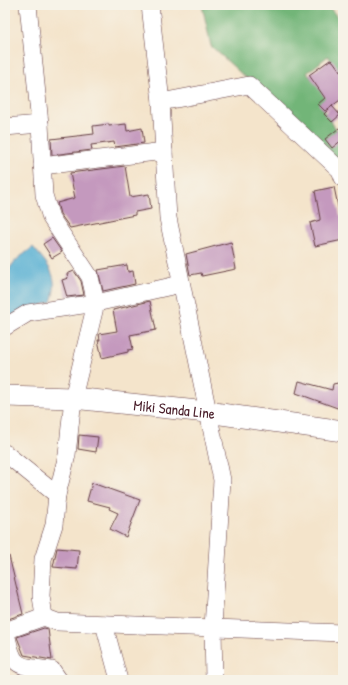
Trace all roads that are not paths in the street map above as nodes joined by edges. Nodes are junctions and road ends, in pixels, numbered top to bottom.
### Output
1 (28, 5) edge
2 (150, 5) edge
3 (161, 102) junction
4 (40, 124) junction
5 (5, 127) edge
6 (164, 151) junction
7 (42, 166) junction
8 (343, 178) edge
9 (181, 284) junction
10 (96, 303) junction
11 (5, 326) edge
12 (5, 396) edge
13 (73, 398) junction
14 (207, 412) junction
15 (343, 431) edge
16 (5, 453) edge
17 (57, 495) junction
18 (44, 617) junction
19 (104, 624) junction
20 (213, 628) junction
21 (5, 630) edge
22 (343, 633) edge
23 (59, 680) edge
24 (118, 680) edge
25 (214, 680) edge

1 - 4 street
2 - 3 street
3 - 6 street
3 - 8 street
4 - 5 street
4 - 7 street
6 - 7 street
6 - 9 street
7 - 10 street
9 - 10 street
9 - 14 street
10 - 11 street
10 - 13 street
12 - 13 main road, Miki Sanda Line
13 - 14 main road, Miki Sanda Line
13 - 17 street
14 - 15 main road, Miki Sanda Line
14 - 20 street
16 - 17 street
17 - 18 street
18 - 19 street
18 - 21 street
19 - 20 street
19 - 24 street
20 - 22 street
20 - 25 street
21 - 23 street

